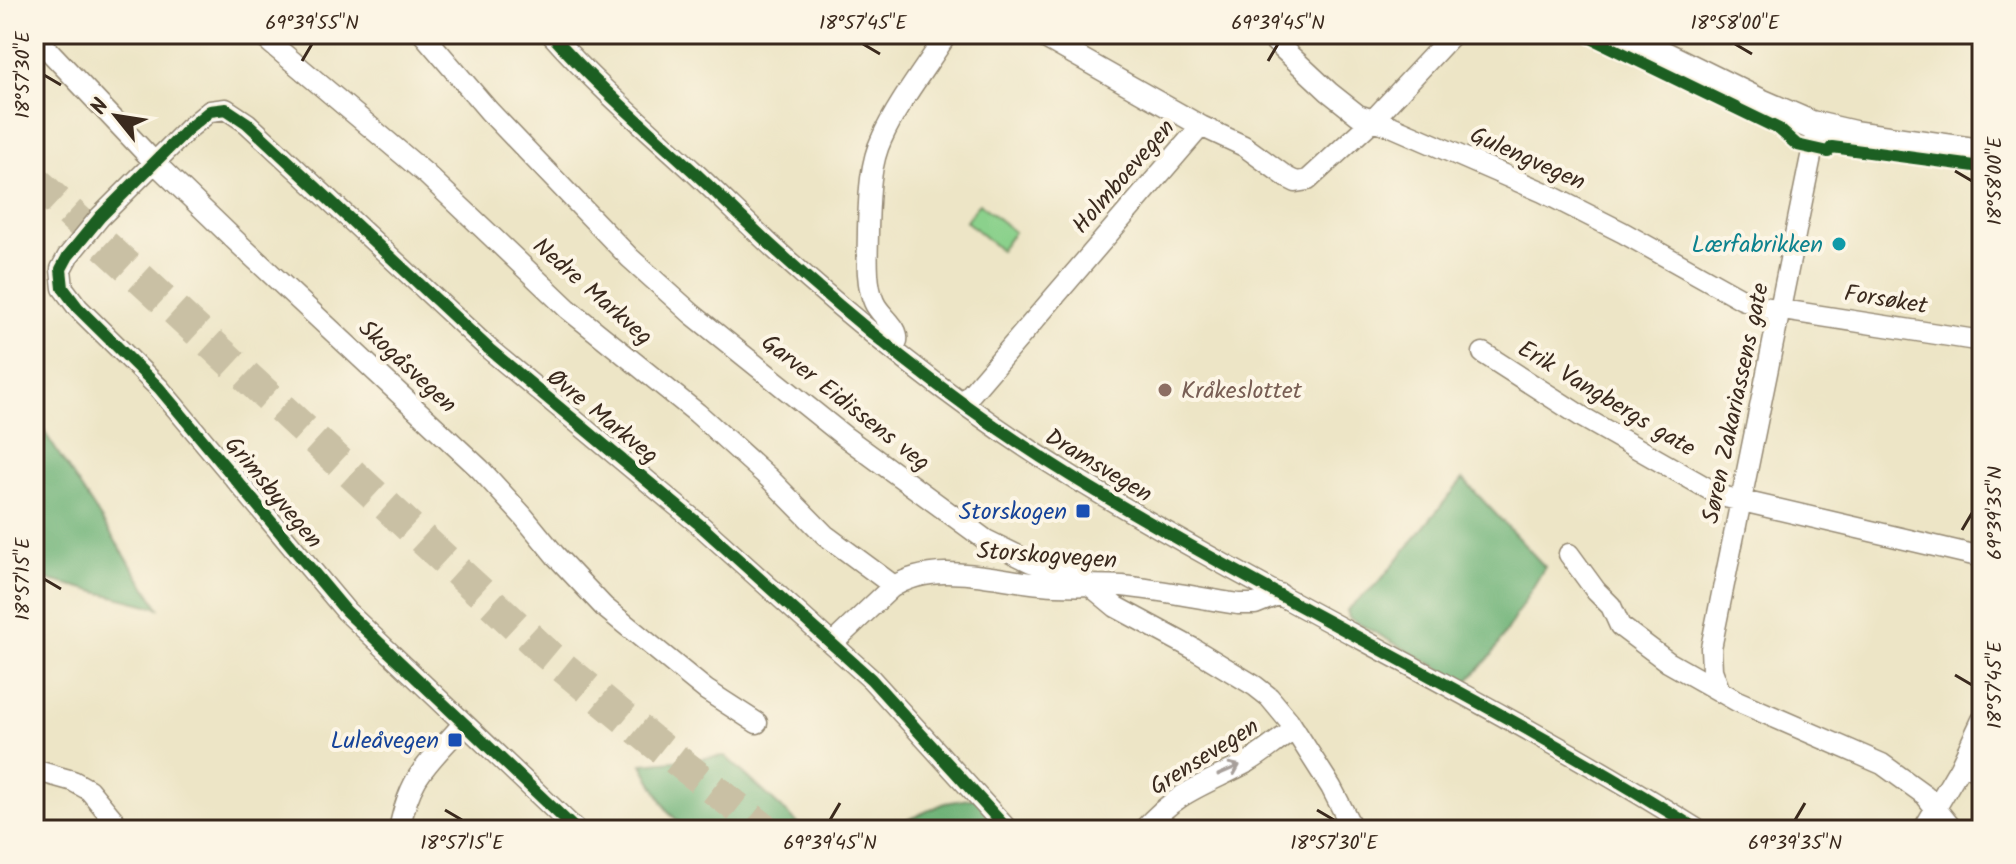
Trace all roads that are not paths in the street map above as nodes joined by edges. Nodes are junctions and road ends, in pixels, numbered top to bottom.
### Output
1 (260, 34) edge
2 (423, 34) edge
3 (551, 34) edge
4 (947, 34) edge
5 (1038, 34) edge
6 (1267, 34) edge
7 (1453, 34) edge
8 (1620, 34) edge
9 (34, 35) edge
10 (1372, 121) junction
11 (1201, 126) junction
12 (1817, 127) junction
13 (1982, 153) edge
14 (156, 164) junction
15 (1781, 309) junction
16 (1982, 341) edge
17 (894, 348) junction
18 (1483, 353) dead end
19 (964, 402) junction
20 (1741, 503) junction
21 (1569, 554) dead end
22 (1982, 557) edge
23 (894, 586) junction
24 (1092, 586) junction
25 (1280, 594) junction
26 (832, 644) junction
27 (1719, 689) junction
28 (1982, 720) edge
29 (757, 723) dead end
30 (463, 724) junction
31 (1295, 730) junction
32 (1960, 767) junction
33 (1982, 767) edge
34 (34, 770) edge
35 (1937, 808) junction
36 (122, 830) edge
37 (399, 830) edge
38 (576, 830) edge
39 (1008, 830) edge
40 (1143, 830) edge
41 (1353, 830) edge
42 (1698, 830) edge
43 (1923, 830) edge
44 (1953, 830) edge

1 - 23 street, Nedre Markveg
2 - 24 street, Garver Eidissens veg
3 - 17 street, Dramsvegen
4 - 17 street
5 - 11 street
6 - 10 street, Gulengvegen
7 - 10 street, Holmboevegen
8 - 12 street
9 - 14 street, Skogåsvegen
10 - 11 street, Holmboevegen
10 - 15 street, Gulengvegen
11 - 19 street, Holmboevegen
12 - 13 street
12 - 15 street, Søren Zakariassens gate
14 - 26 street, Øvre Markveg
14 - 29 street, Skogåsvegen
14 - 30 street, Grimsbyvegen
15 - 16 street, Forsøket
15 - 20 street, Søren Zakariassens gate
17 - 19 street, Dramsvegen
18 - 20 street, Erik Vangbergs gate
19 - 25 street, Dramsvegen
20 - 22 street, Erik Vangbergs gate
20 - 27 street, Søren Zakariassens gate
21 - 27 street
23 - 24 street, Storskogvegen
23 - 26 street, Storskogvegen
24 - 25 street, Storskogvegen
24 - 31 street, Garver Eidissens veg
25 - 42 street, Dramsvegen
26 - 39 street, Øvre Markveg
27 - 35 street
28 - 32 street
30 - 37 street
30 - 38 street, Grimsbyvegen
40 -> 31 street, Grensevegen
31 - 41 street, Garver Eidissens veg
32 - 33 street
32 - 35 street
34 - 36 street
35 - 43 street
35 - 44 street

